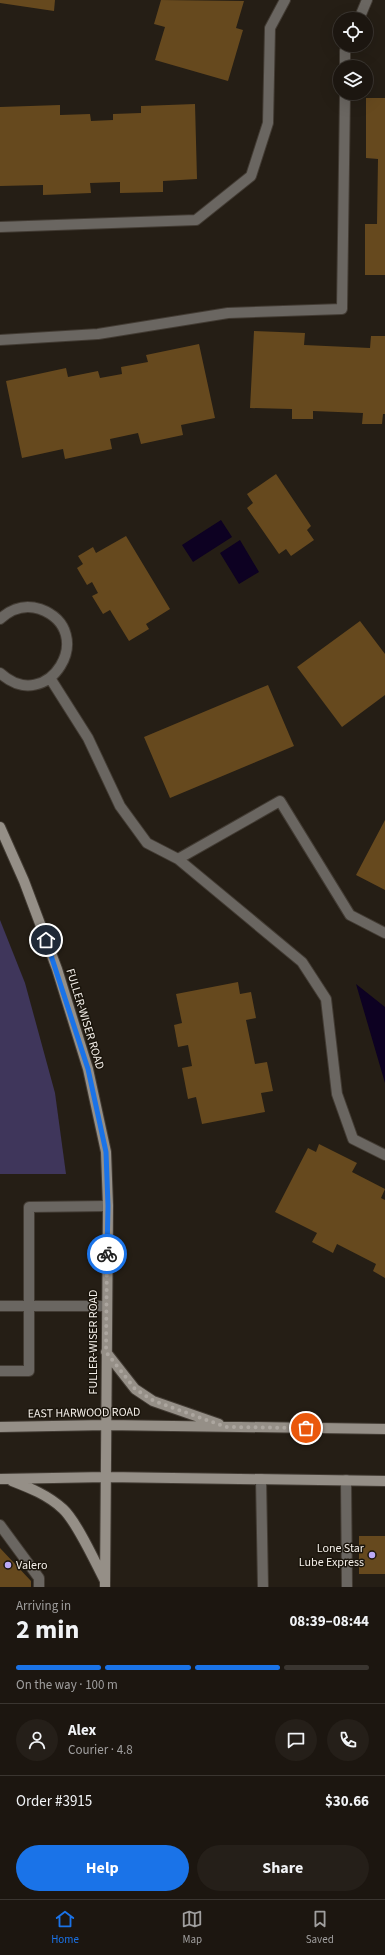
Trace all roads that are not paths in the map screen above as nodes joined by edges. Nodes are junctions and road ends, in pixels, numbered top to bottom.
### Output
1 (285, 0) edge
2 (367, 0) edge
3 (362, 12) edge
4 (345, 100) edge
5 (0, 227) edge
6 (0, 340) edge
7 (0, 619) edge
8 (0, 673) edge
9 (50, 678) junction
10 (0, 827) edge
11 (178, 859) junction
12 (385, 934) edge
13 (385, 1155) edge
14 (108, 1206) junction
15 (0, 1306) edge
16 (30, 1306) junction
17 (106, 1306) junction
18 (106, 1352) junction
19 (0, 1371) edge
20 (106, 1425) junction
21 (0, 1427) edge
22 (226, 1427) junction
23 (385, 1429) edge
24 (106, 1477) junction
25 (4, 1479) edge
26 (261, 1479) junction
27 (346, 1480) junction
28 (385, 1480) edge
29 (0, 1525) edge
30 (105, 1584) edge
31 (39, 1587) edge
32 (263, 1587) edge
33 (347, 1587) edge

1 - 5 lane
2 - 3 lane
4 - 6 lane
7 - 9 lane
8 - 9 lane
9 - 11 lane
10 - 14 main road, FULLER-WISER ROAD
11 - 12 lane
11 - 13 lane
14 - 16 lane
14 - 17 main road, FULLER-WISER ROAD
15 - 16 lane
16 - 17 lane
16 - 19 lane
17 - 18 main road, FULLER-WISER ROAD
18 - 20 main road, FULLER-WISER ROAD
18 - 22 main road
20 - 21 main road, EAST HARWOOD ROAD
20 - 22 main road, EAST HARWOOD ROAD
20 - 24 main road, FULLER-WISER ROAD
22 - 23 main road, EAST HARWOOD ROAD
24 - 25 main road
24 - 26 main road
24 - 30 main road, FULLER-WISER ROAD
25 - 30 main road
26 - 27 main road
26 - 32 lane
27 - 28 main road
27 - 33 lane
29 - 31 lane

